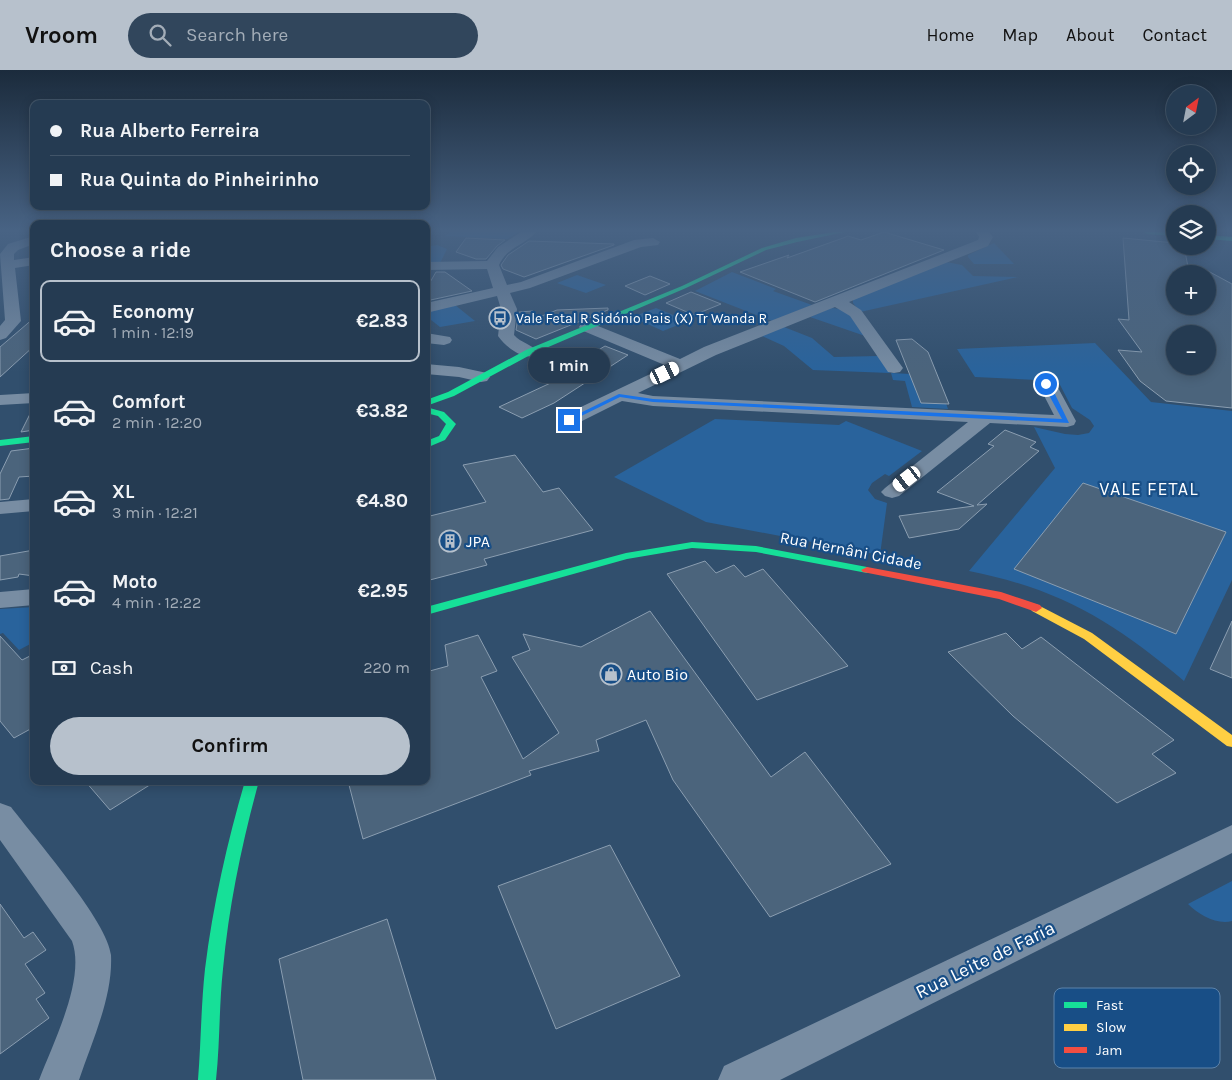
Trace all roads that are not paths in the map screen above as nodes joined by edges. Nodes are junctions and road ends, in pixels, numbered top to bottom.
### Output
1 (11, 279) edge
2 (498, 279) edge
3 (541, 279) edge
4 (700, 279) edge
5 (892, 279) edge
6 (503, 290) junction
7 (834, 302) junction
8 (430, 307) edge
9 (13, 314) edge
10 (587, 327) junction
11 (0, 335) edge
12 (430, 338) edge
13 (444, 340) dead end
14 (529, 352) junction
15 (680, 365) junction
16 (894, 368) dead end
17 (430, 369) edge
18 (477, 380) junction
19 (1046, 384) dead end
20 (619, 395) junction
21 (30, 398) edge
22 (0, 400) edge
23 (430, 402) edge
24 (430, 411) edge
25 (986, 417) junction
26 (448, 418) junction
27 (569, 420) dead end
28 (30, 439) edge
29 (0, 443) edge
30 (430, 443) edge
31 (892, 492) dead end
32 (30, 505) edge
33 (0, 508) edge
34 (30, 597) edge
35 (0, 600) edge
36 (430, 610) edge
37 (1232, 742) edge
38 (251, 785) edge
39 (0, 816) edge
40 (1232, 838) edge
41 (210, 1056) junction
42 (59, 1080) edge
43 (207, 1080) edge
44 (213, 1080) edge
45 (738, 1080) edge

1 - 9 street
2 - 6 street
3 - 6 street
4 - 10 street
5 - 7 street
6 - 8 street
6 - 14 street
7 - 15 street
7 - 16 street
9 - 11 street
10 - 14 street
10 - 15 street
12 - 13 street
14 - 18 street
15 - 20 street
17 - 18 street
18 - 23 street
18 - 26 street
19 - 25 street
20 - 25 street
20 - 27 street
21 - 22 street
24 - 26 street
25 - 31 street
26 - 30 street
28 - 29 street
32 - 33 street
34 - 35 street
36 - 37 street, Rua Hernâni Cidade
38 - 41 street
39 - 42 street
40 - 45 street, Rua Leite de Faria
41 - 43 street
41 - 44 street

